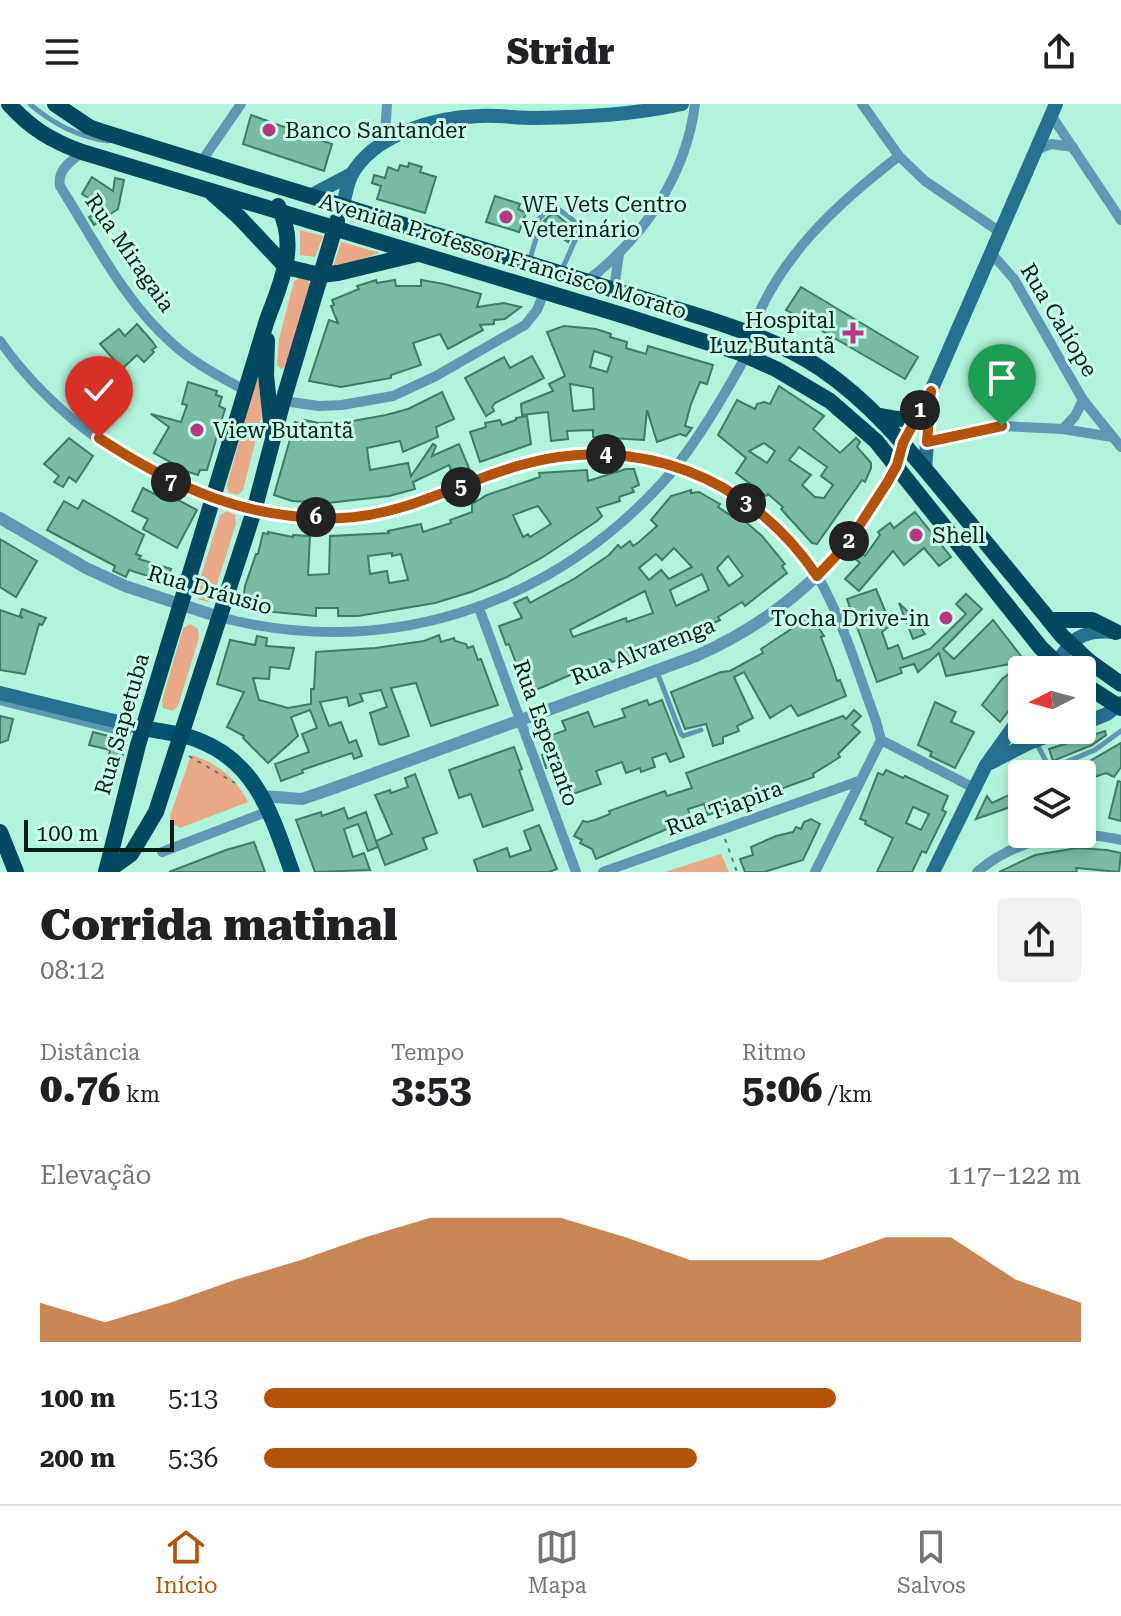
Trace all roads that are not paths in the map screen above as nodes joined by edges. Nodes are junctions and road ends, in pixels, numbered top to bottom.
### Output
1 (9, 104) edge
2 (30, 104) edge
3 (55, 104) edge
4 (241, 104) edge
5 (387, 104) edge
6 (682, 104) edge
7 (695, 104) edge
8 (862, 104) edge
9 (615, 109) edge
10 (1054, 109) edge
11 (137, 142) junction
12 (384, 143) junction
13 (1073, 147) junction
14 (1036, 150) junction
15 (82, 152) junction
16 (899, 156) junction
17 (201, 162) junction
18 (343, 178) junction
19 (264, 183) junction
20 (208, 189) junction
21 (310, 196) junction
22 (343, 206) junction
23 (280, 211) junction
24 (1121, 220) edge
25 (335, 229) junction
26 (1000, 232) junction
27 (991, 253) junction
28 (418, 254) junction
29 (619, 254) junction
30 (529, 263) junction
31 (286, 267) junction
32 (346, 272) junction
33 (561, 273) junction
34 (320, 275) junction
35 (587, 281) junction
36 (614, 289) junction
37 (315, 292) junction
38 (544, 293) junction
39 (267, 320) junction
40 (751, 333) junction
41 (0, 341) edge
42 (746, 356) junction
43 (246, 391) junction
44 (931, 391) junction
45 (1083, 400) junction
46 (283, 401) junction
47 (879, 416) junction
48 (916, 418) junction
49 (1063, 429) junction
50 (1112, 437) junction
51 (273, 438) junction
52 (927, 442) junction
53 (903, 443) junction
54 (1121, 447) edge
55 (897, 465) junction
56 (676, 466) junction
57 (925, 470) junction
58 (213, 499) junction
59 (254, 511) junction
60 (0, 518) edge
61 (817, 576) junction
62 (181, 606) junction
63 (479, 608) junction
64 (219, 617) junction
65 (1049, 620) junction
66 (1119, 634) edge
67 (1070, 643) junction
68 (1048, 656) edge
69 (1064, 656) edge
70 (656, 671) junction
71 (1121, 684) edge
72 (1096, 691) edge
73 (0, 693) edge
74 (0, 701) edge
75 (1120, 706) edge
76 (1096, 717) edge
77 (520, 721) junction
78 (143, 728) junction
79 (701, 730) dead end
80 (1121, 731) edge
81 (127, 733) dead end
82 (1008, 734) edge
83 (881, 740) junction
84 (180, 742) junction
85 (1028, 744) edge
86 (1038, 744) edge
87 (986, 765) junction
88 (859, 781) junction
89 (974, 788) junction
90 (265, 804) junction
91 (0, 832) edge
92 (1121, 840) edge
93 (162, 852) dead end
94 (16, 872) edge
95 (106, 872) edge
96 (292, 872) edge
97 (576, 872) edge
98 (603, 872) edge
99 (815, 872) edge
100 (933, 872) edge
101 (977, 872) edge

1 - 15 highway, Avenida Professor Francisco Morato
2 - 11 lane, Avenida Professor Francisco Morato
3 - 11 highway, Avenida Professor Francisco Morato
4 - 17 street
5 - 12 street
6 - 9 main road
7 - 29 street
8 - 16 street
9 - 12 main road
10 - 13 street
10 - 14 main road, Rua Alvarenga
11 - 17 highway, Avenida Professor Francisco Morato
12 - 18 main road
13 - 14 street
13 - 24 street
14 - 26 main road, Rua Alvarenga
15 - 20 highway, Avenida Professor Francisco Morato
15 - 43 street, Rua Miragaia
16 - 26 street
16 - 40 street
17 - 19 highway, Avenida Professor Francisco Morato
18 - 21 main road
18 - 22 main road
19 - 21 highway, Avenida Professor Francisco Morato
19 - 23 highway, Rua Sapetuba
20 - 23 highway, Avenida Professor Francisco Morato
20 - 31 highway
21 - 22 highway, Avenida Professor Francisco Morato
22 - 25 highway, Rua Sapetuba
22 - 30 highway, Avenida Professor Francisco Morato
23 - 25 highway, Avenida Professor Francisco Morato
23 - 31 highway, Rua Sapetuba
25 - 28 highway, Avenida Professor Francisco Morato
25 - 34 highway, Rua Sapetuba
26 - 27 main road, Rua Alvarenga
27 - 44 main road, Rua Alvarenga
27 - 45 street, Rua Calíope
28 - 32 highway
28 - 38 highway, Avenida Professor Francisco Morato
29 - 35 street
29 - 36 street
30 - 33 highway, Avenida Professor Francisco Morato
30 - 33 lane
31 - 34 highway
31 - 39 highway, Rua Sapetuba
32 - 34 highway
32 - 37 highway
33 - 35 highway, Avenida Professor Francisco Morato
34 - 37 highway, Rua Sapetuba
35 - 36 highway, Avenida Professor Francisco Morato
36 - 40 highway, Avenida Professor Francisco Morato
37 - 46 highway, Rua Sapetuba
38 - 42 highway, Avenida Professor Francisco Morato
38 - 46 street
39 - 43 highway, Rua Sapetuba
39 - 51 highway
40 - 47 highway, Avenida Professor Francisco Morato
41 - 58 street
42 - 55 highway, Avenida Professor Francisco Morato
42 - 56 street, Rua Dráusio
43 - 58 highway, Rua Sapetuba
44 - 48 main road, Rua Alvarenga
44 - 52 main road, Rua Alvarenga
45 - 49 street
45 - 50 street, Rua Calíope
46 - 51 highway, Rua Sapetuba
47 - 48 highway
47 - 53 highway, Avenida Professor Francisco Morato
48 - 53 main road, Rua Alvarenga
49 - 50 street
49 - 52 street
50 - 54 street, Rua Calíope
51 - 59 highway, Rua Sapetuba
52 - 57 main road, Rua Alvarenga
53 - 55 main road, Rua Alvarenga
53 - 57 highway, Avenida Professor Francisco Morato
55 - 61 street, Rua Alvarenga
55 - 68 highway, Avenida Professor Francisco Morato
56 - 59 street
56 - 61 street
56 - 63 street, Rua Dráusio
57 - 65 highway, Avenida Professor Francisco Morato
58 - 59 street
58 - 62 highway, Rua Sapetuba
59 - 64 highway, Rua Sapetuba
60 - 62 street, Rua Dráusio
61 - 70 street, Rua Alvarenga
61 - 83 street
62 - 64 street, Rua Dráusio
62 - 78 highway, Rua Sapetuba
63 - 64 street, Rua Dráusio
63 - 77 street, Rua Esperanto
64 - 84 highway, Rua Sapetuba
65 - 66 highway
65 - 67 highway, Avenida Professor Francisco Morato
66 - 67 main road
67 - 69 main road
67 - 71 highway, Avenida Professor Francisco Morato
70 - 77 street, Rua Alvarenga
70 - 79 lane
72 - 75 highway
73 - 78 main road
74 - 81 street
75 - 76 main road
77 - 90 street, Rua Alvarenga
77 - 97 street, Rua Esperanto
78 - 84 main road
78 - 95 highway, Rua Sapetuba
80 - 86 lane
82 - 87 main road
83 - 88 street
83 - 89 street
84 - 90 main road
84 - 95 highway, Rua Sapetuba
85 - 87 main road
87 - 89 main road
88 - 98 street, Rua Tiapira
88 - 99 street
89 - 100 main road
90 - 93 street, Rua Alvarenga
90 - 96 main road
91 - 94 highway
92 - 101 street

